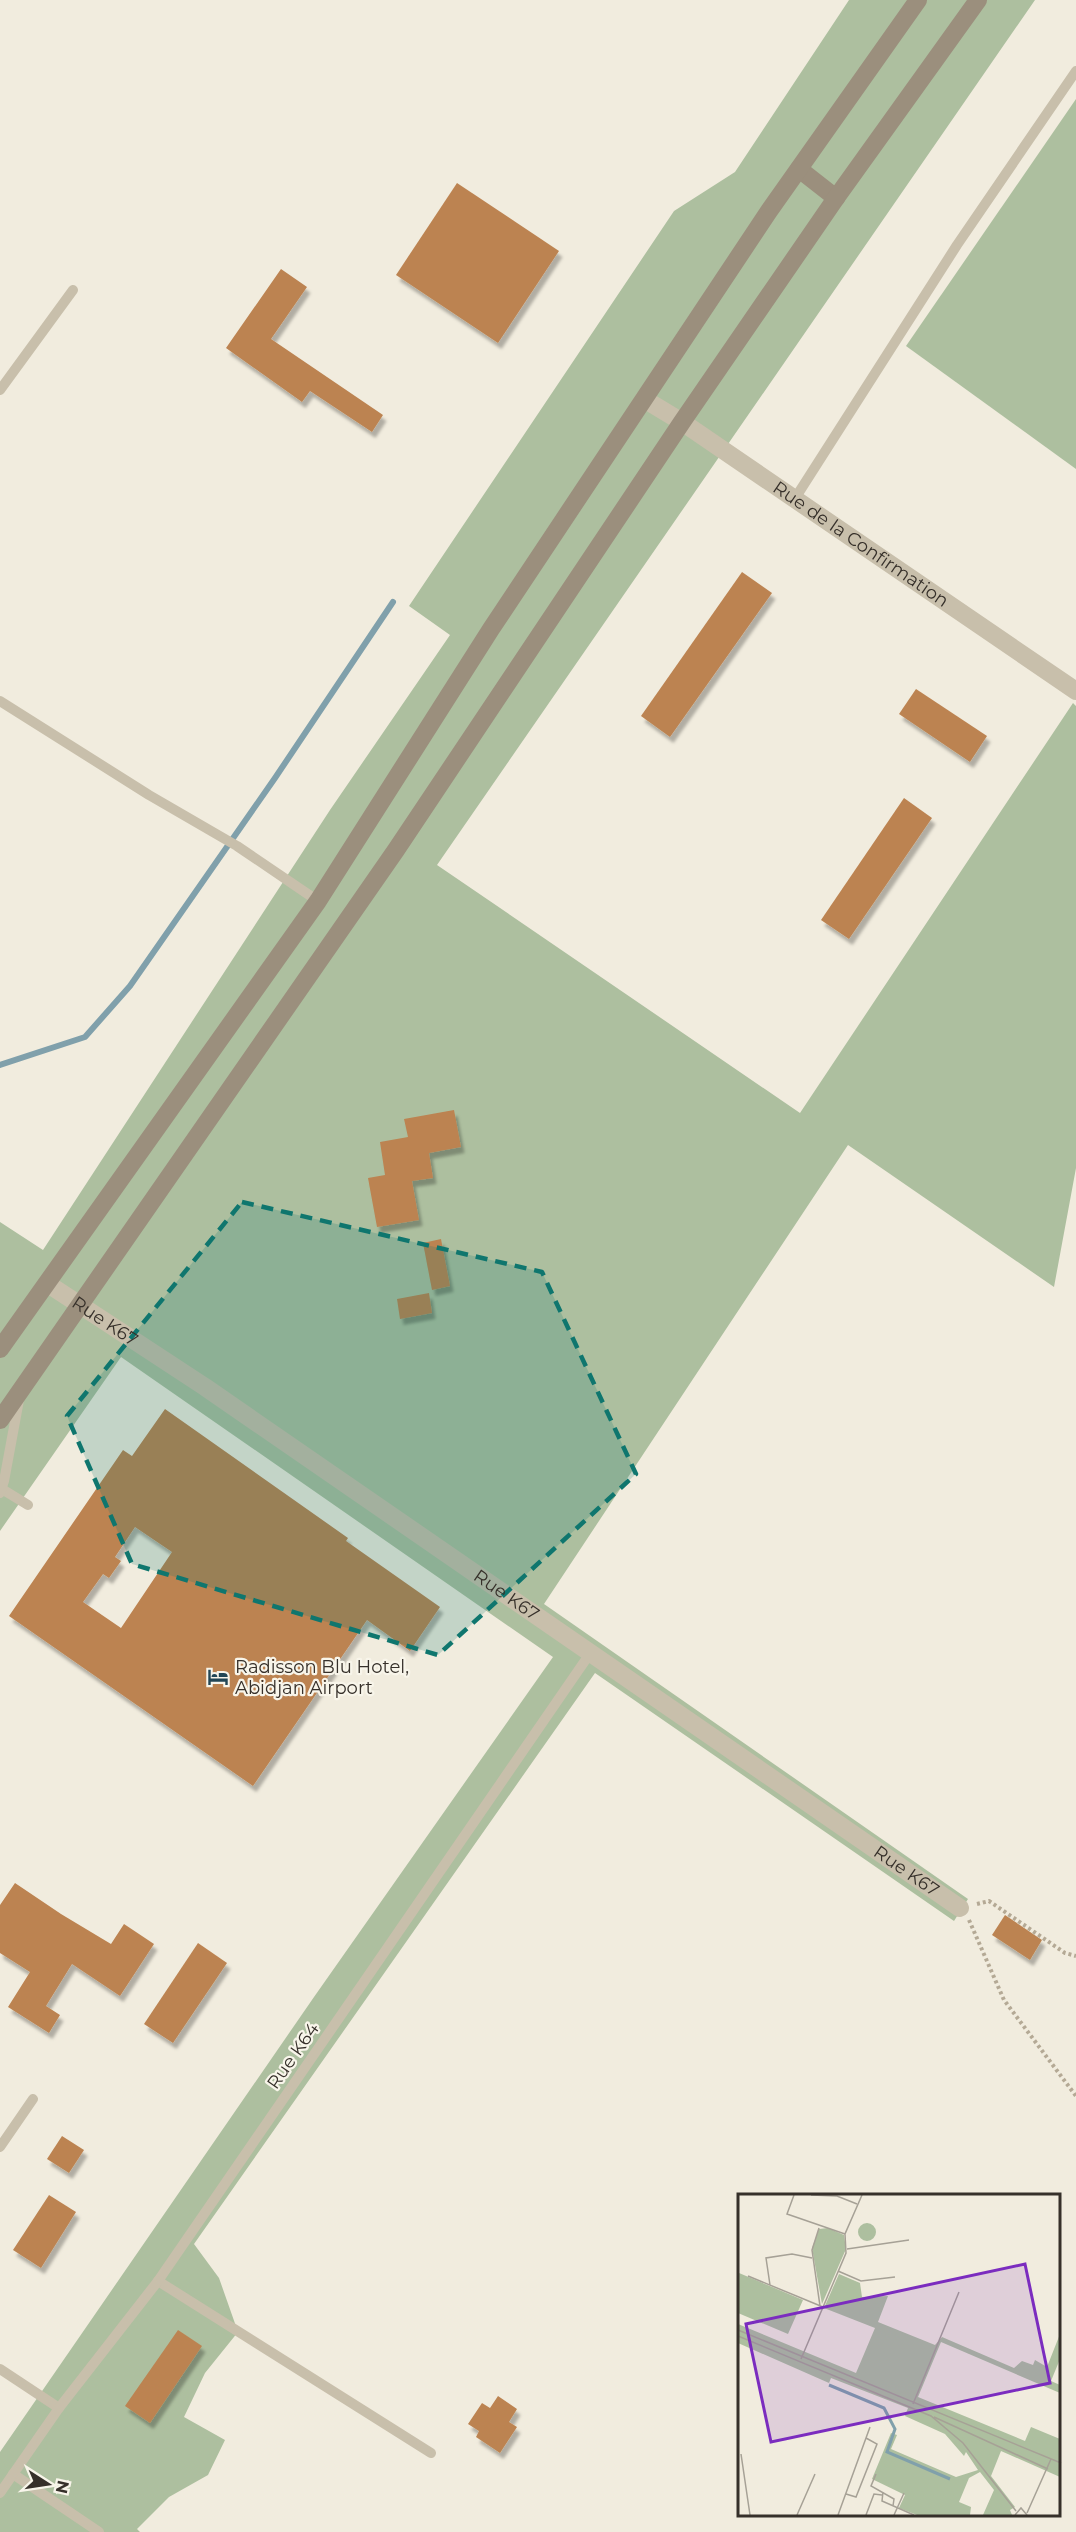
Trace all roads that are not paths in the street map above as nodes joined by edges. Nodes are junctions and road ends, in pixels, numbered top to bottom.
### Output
1 (918, 0) edge
2 (978, 0) edge
3 (1076, 71) edge
4 (799, 169) junction
5 (836, 198) junction
6 (73, 290) dead end
7 (0, 390) edge
8 (644, 399) junction
9 (682, 422) junction
10 (794, 500) junction
11 (1076, 691) edge
12 (0, 701) edge
13 (318, 901) junction
14 (48, 1284) junction
15 (80, 1305) junction
16 (0, 1349) edge
17 (11, 1394) edge
18 (0, 1420) edge
19 (1, 1491) edge
20 (28, 1505) dead end
21 (591, 1652) junction
22 (960, 1908) road end
23 (33, 2099) dead end
24 (0, 2147) edge
25 (158, 2281) junction
26 (0, 2368) edge
27 (59, 2408) junction
28 (431, 2453) dead end
29 (13, 2474) junction
30 (0, 2493) edge
31 (99, 2532) edge

1 - 4 main road
2 - 5 main road
3 - 10 lane
4 - 5 main road
4 - 8 main road
5 - 9 main road
6 - 7 lane
8 - 9 street, Rue de la Confirmation
8 - 13 main road
9 - 10 street, Rue de la Confirmation
9 - 15 main road
10 - 11 street, Rue de la Confirmation
12 - 13 lane
13 - 14 main road
14 - 15 street, Rue K67
14 - 16 main road
15 - 17 main road
15 - 21 street, Rue K67
17 - 18 main road
17 - 19 lane
19 - 20 lane
21 - 22 street, Rue K67
21 - 25 lane, Rue K64
23 - 24 lane
25 - 27 lane, Rue K64
25 - 28 lane
26 - 27 lane
27 - 29 lane, Rue K64
29 - 30 lane, Rue K64
29 - 31 lane

